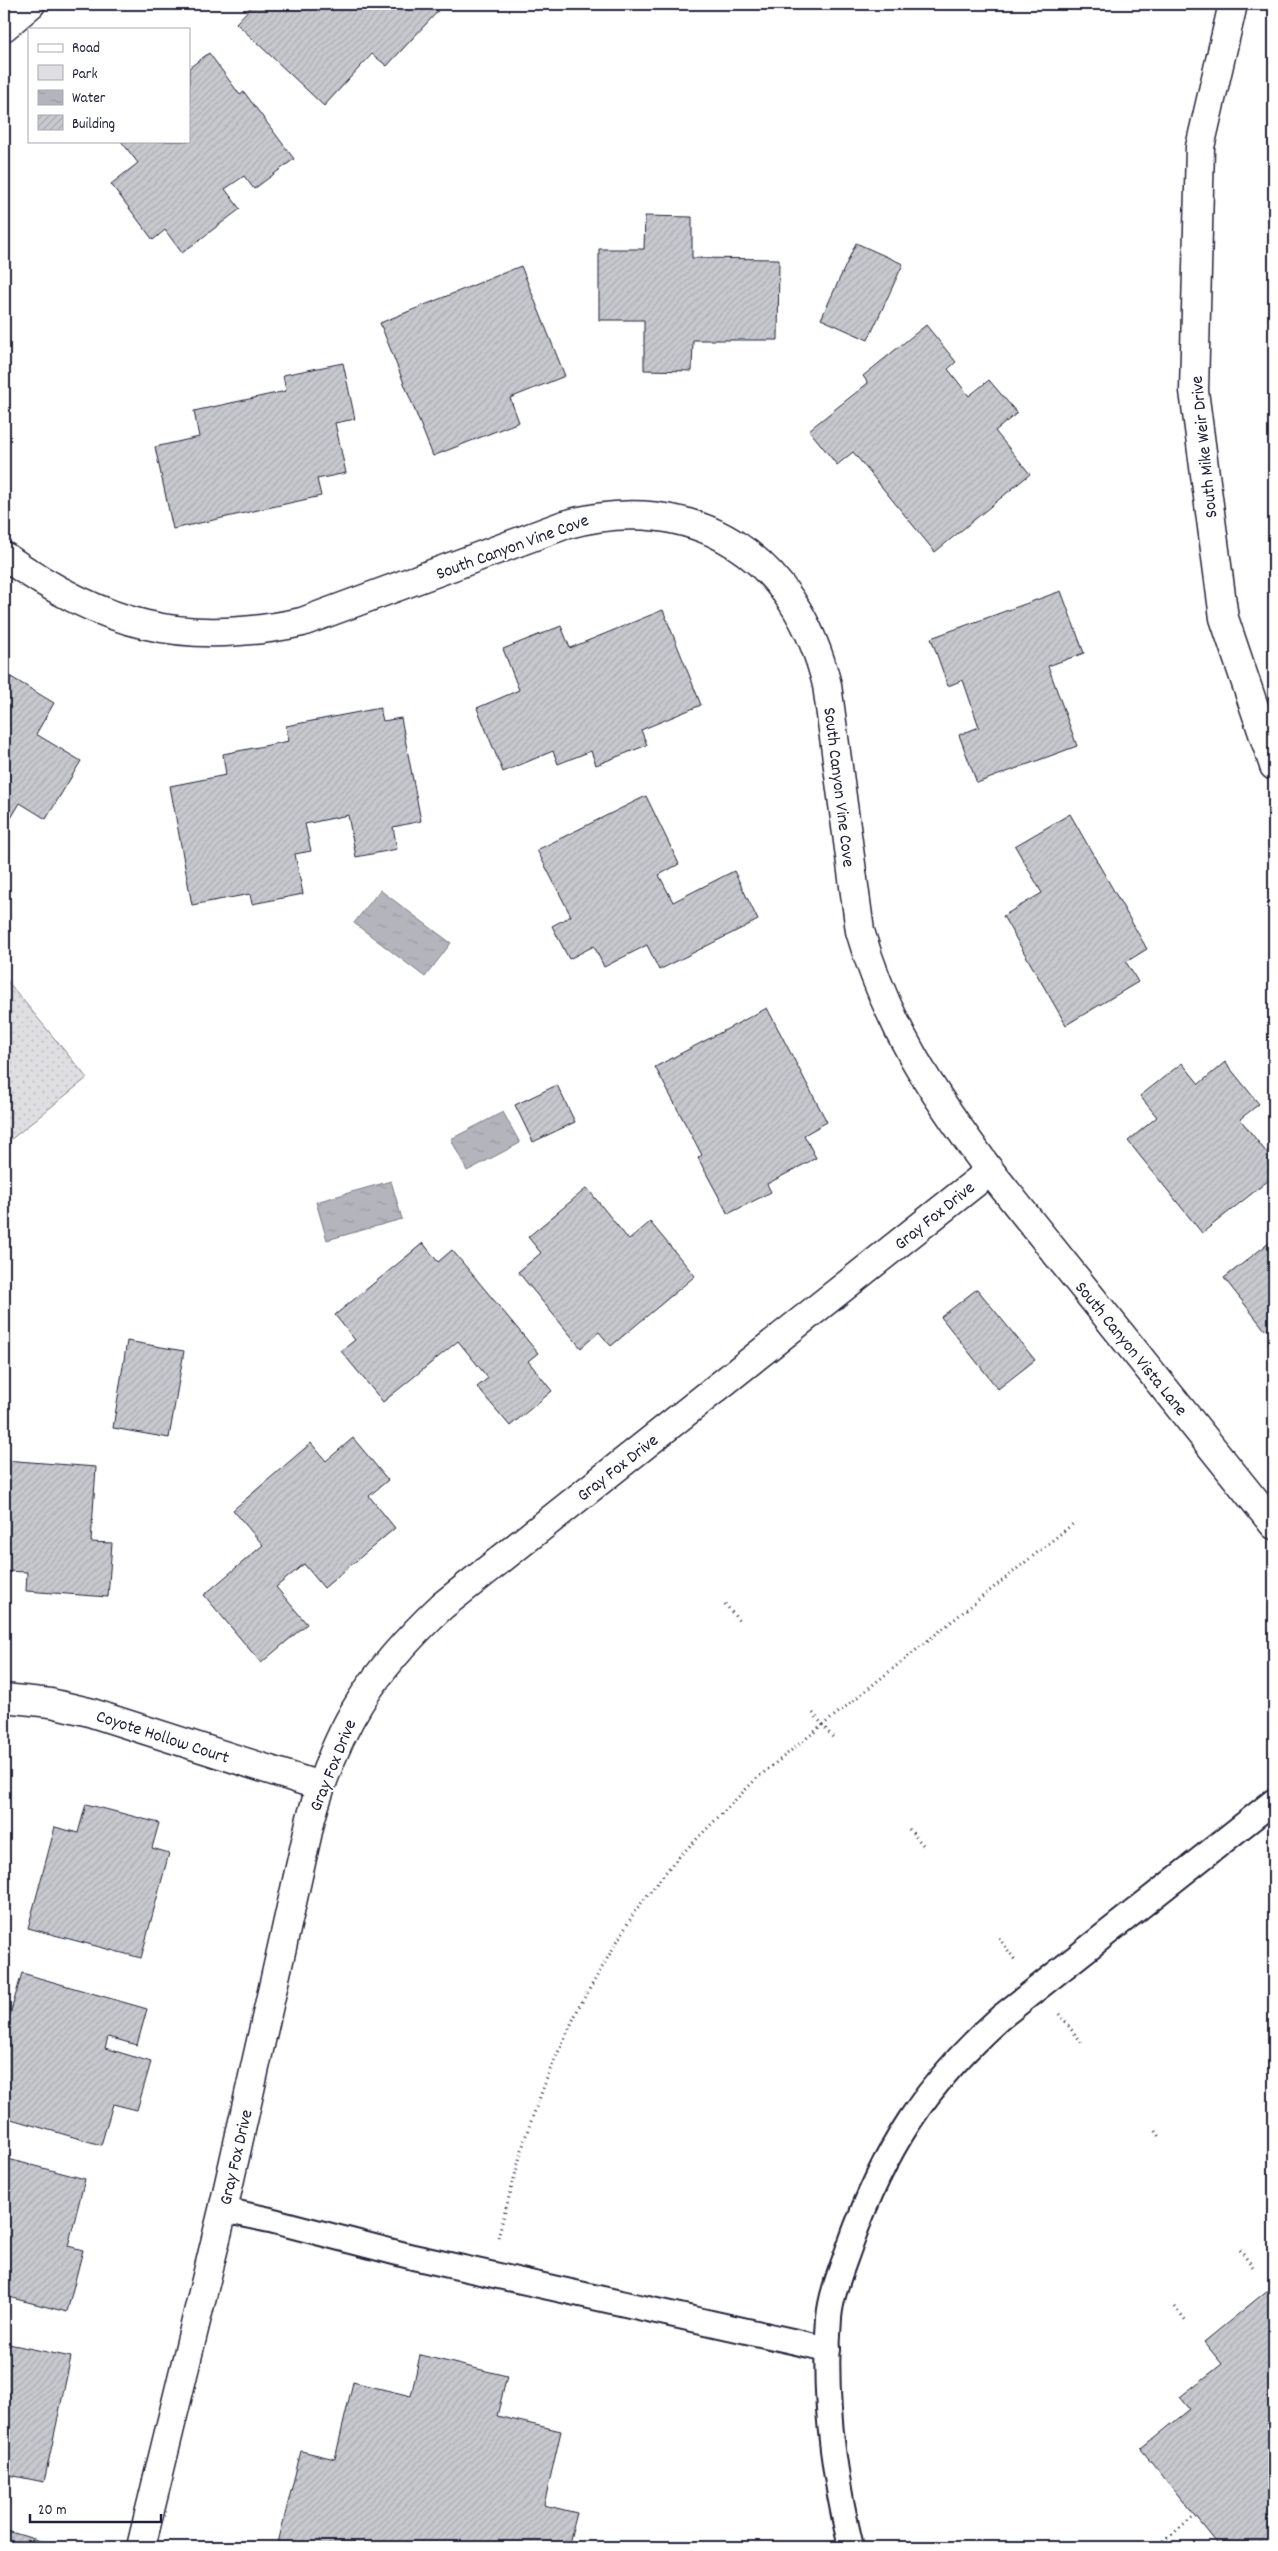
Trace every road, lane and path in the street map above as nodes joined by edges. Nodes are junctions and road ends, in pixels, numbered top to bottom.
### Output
1 (31, 4) edge
2 (1233, 4) edge
3 (4, 27) edge
4 (4, 556) edge
5 (1274, 766) edge
6 (990, 1171) junction
7 (1074, 1523) dead end
8 (1274, 1524) edge
9 (725, 1604) dead end
10 (739, 1621) dead end
11 (4, 1698) edge
12 (814, 1713) dead end
13 (823, 1725) junction
14 (835, 1740) dead end
15 (320, 1786) junction
16 (1274, 1801) edge
17 (909, 1829) dead end
18 (922, 1845) dead end
19 (999, 1938) dead end
20 (1020, 1966) dead end
21 (1057, 2011) dead end
22 (1082, 2043) dead end
23 (1156, 2131) dead end
24 (1160, 2137) dead end
25 (223, 2210) junction
26 (498, 2237) dead end
27 (1240, 2250) dead end
28 (1253, 2267) dead end
29 (1175, 2307) dead end
30 (1187, 2322) dead end
31 (828, 2349) junction
32 (1195, 2516) dead end
33 (141, 2547) edge
34 (851, 2547) edge
35 (1156, 2547) edge

1 - 3 street
2 - 5 street, South Mike Weir Drive
4 - 6 street, South Canyon Vine Cove
6 - 8 street, South Canyon Vista Lane
6 - 15 street, Gray Fox Drive
7 - 13 path
9 - 10 path
11 - 15 street, Coyote Hollow Court
12 - 13 path
13 - 14 path
13 - 26 path
15 - 25 street, Gray Fox Drive
16 - 31 lane
17 - 18 path
19 - 20 path
21 - 22 path
23 - 24 path
25 - 31 lane
25 - 33 street, Gray Fox Drive
27 - 28 path
29 - 30 path
31 - 34 lane
32 - 35 path

